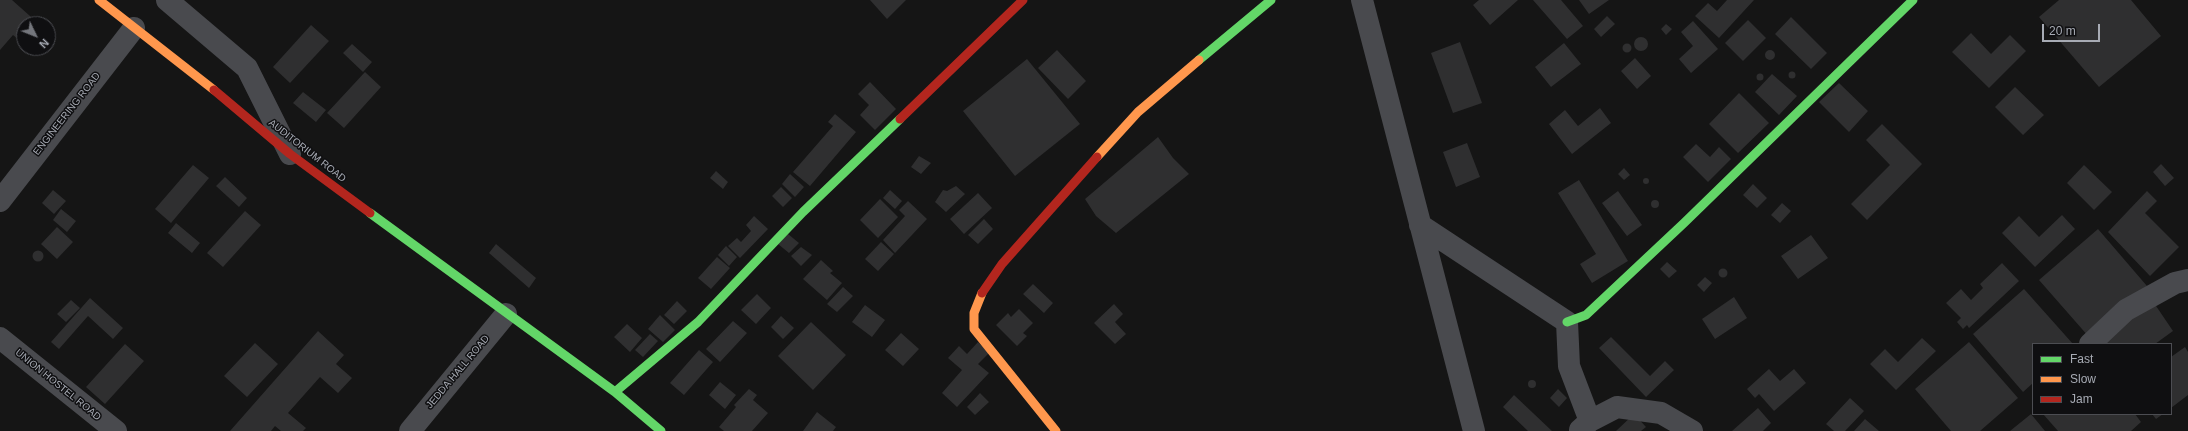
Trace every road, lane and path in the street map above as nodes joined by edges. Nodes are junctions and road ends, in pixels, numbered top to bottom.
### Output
1 (99, 0) edge
2 (168, 0) edge
3 (1023, 0) edge
4 (1271, 0) edge
5 (1362, 0) edge
6 (1913, 0) edge
7 (134, 28) junction
8 (290, 154) junction
9 (0, 201) edge
10 (1420, 225) junction
11 (2188, 280) edge
12 (506, 314) junction
13 (1567, 322) junction
14 (0, 338) edge
15 (2091, 343) edge
16 (615, 392) junction
17 (1584, 426) edge
18 (116, 431) edge
19 (410, 431) edge
20 (661, 431) edge
21 (1056, 431) edge
22 (1474, 431) edge
23 (1692, 431) edge

1 - 7 street, AUDITORIUM ROAD
2 - 8 street
3 - 16 street
4 - 21 street
5 - 10 street
6 - 13 street
7 - 8 street, AUDITORIUM ROAD
7 - 9 street, ENGINEERING ROAD
8 - 12 street, AUDITORIUM ROAD
10 - 13 street
10 - 22 street
11 - 15 street
12 - 16 street, AUDITORIUM ROAD
12 - 19 street, JEDDA HALL ROAD
13 - 17 street
14 - 18 street, UNION HOSTEL ROAD
16 - 20 street
17 - 23 street

